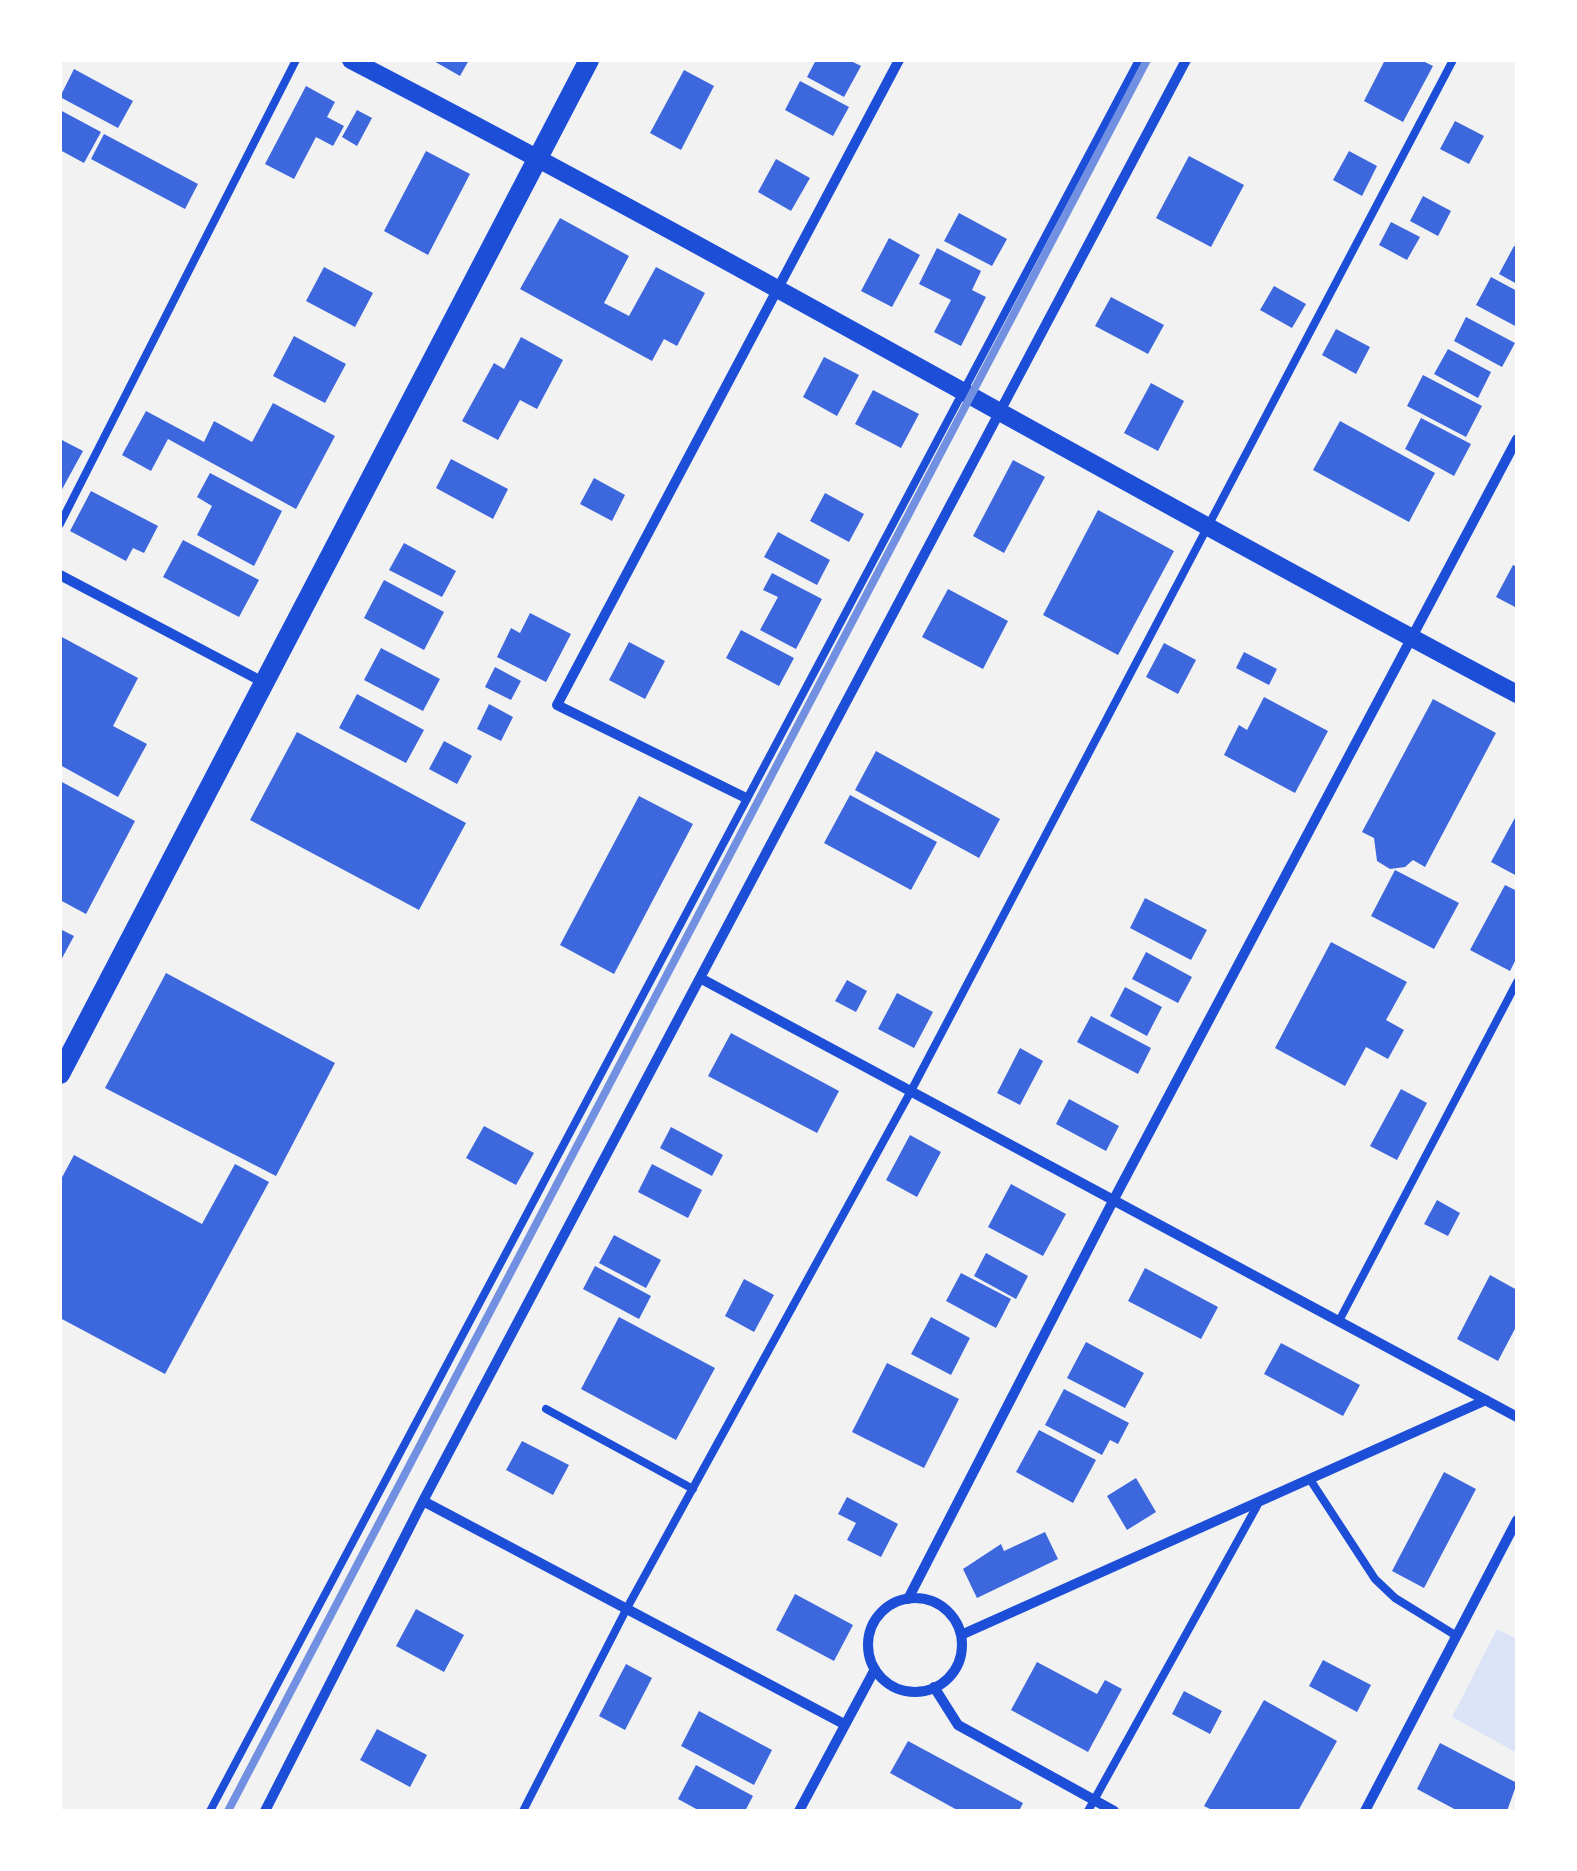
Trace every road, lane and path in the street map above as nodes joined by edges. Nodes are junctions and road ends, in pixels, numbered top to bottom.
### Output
1 (296, 60) edge
2 (351, 60) edge
3 (588, 60) edge
4 (898, 60) edge
5 (1138, 60) edge
6 (1186, 60) edge
7 (1452, 60) edge
8 (538, 157) junction
9 (776, 292) junction
10 (964, 394) junction
11 (999, 413) junction
12 (1517, 439) edge
13 (60, 524) edge
14 (1207, 527) junction
15 (60, 575) edge
16 (1412, 638) junction
17 (262, 682) junction
18 (1517, 694) edge
19 (746, 798) junction
20 (700, 978) junction
21 (1517, 982) edge
22 (60, 1074) edge
23 (911, 1091) junction
24 (1114, 1199) junction
25 (1339, 1320) junction
26 (1486, 1400) junction
27 (546, 1410) dead end
28 (1517, 1417) edge
29 (1311, 1480) junction
30 (692, 1489) junction
31 (423, 1501) junction
32 (1257, 1506) junction
33 (1517, 1520) edge
34 (908, 1599) junction
35 (627, 1608) junction
36 (1455, 1635) junction
37 (961, 1636) junction
38 (875, 1669) junction
39 (934, 1687) junction
40 (844, 1724) junction
41 (1091, 1805) edge
42 (210, 1811) edge
43 (265, 1811) edge
44 (523, 1811) edge
45 (798, 1811) edge
46 (1114, 1811) edge
47 (1365, 1811) edge

1 - 13 lane
2 - 8 street
3 - 8 main road
4 - 9 street
5 - 10 lane
6 - 11 street
7 - 14 lane
8 - 9 street
8 - 17 main road
9 - 10 street
9 - 19 street
10 - 11 street
10 - 19 lane
11 - 14 street
11 - 20 street
12 - 16 street
14 - 16 street
14 - 23 lane
15 - 17 street
16 - 18 street
16 - 24 street
17 - 22 main road
19 - 42 lane
20 - 23 street
20 - 31 street
21 - 25 lane
23 - 24 street
23 - 30 lane
24 - 25 street
24 - 34 street
25 - 26 street
26 - 28 street
26 - 29 street
27 - 30 lane
29 - 32 street
29 - 36 lane
30 - 35 lane
31 - 35 street
31 - 43 street
32 - 37 street
32 - 41 lane
33 - 36 street
34 - 37 street
34 - 38 street
35 - 40 street
35 - 44 lane
36 - 47 street
37 - 39 street
38 - 39 street
38 - 40 street
39 - 41 street
40 - 45 street
41 - 46 street

